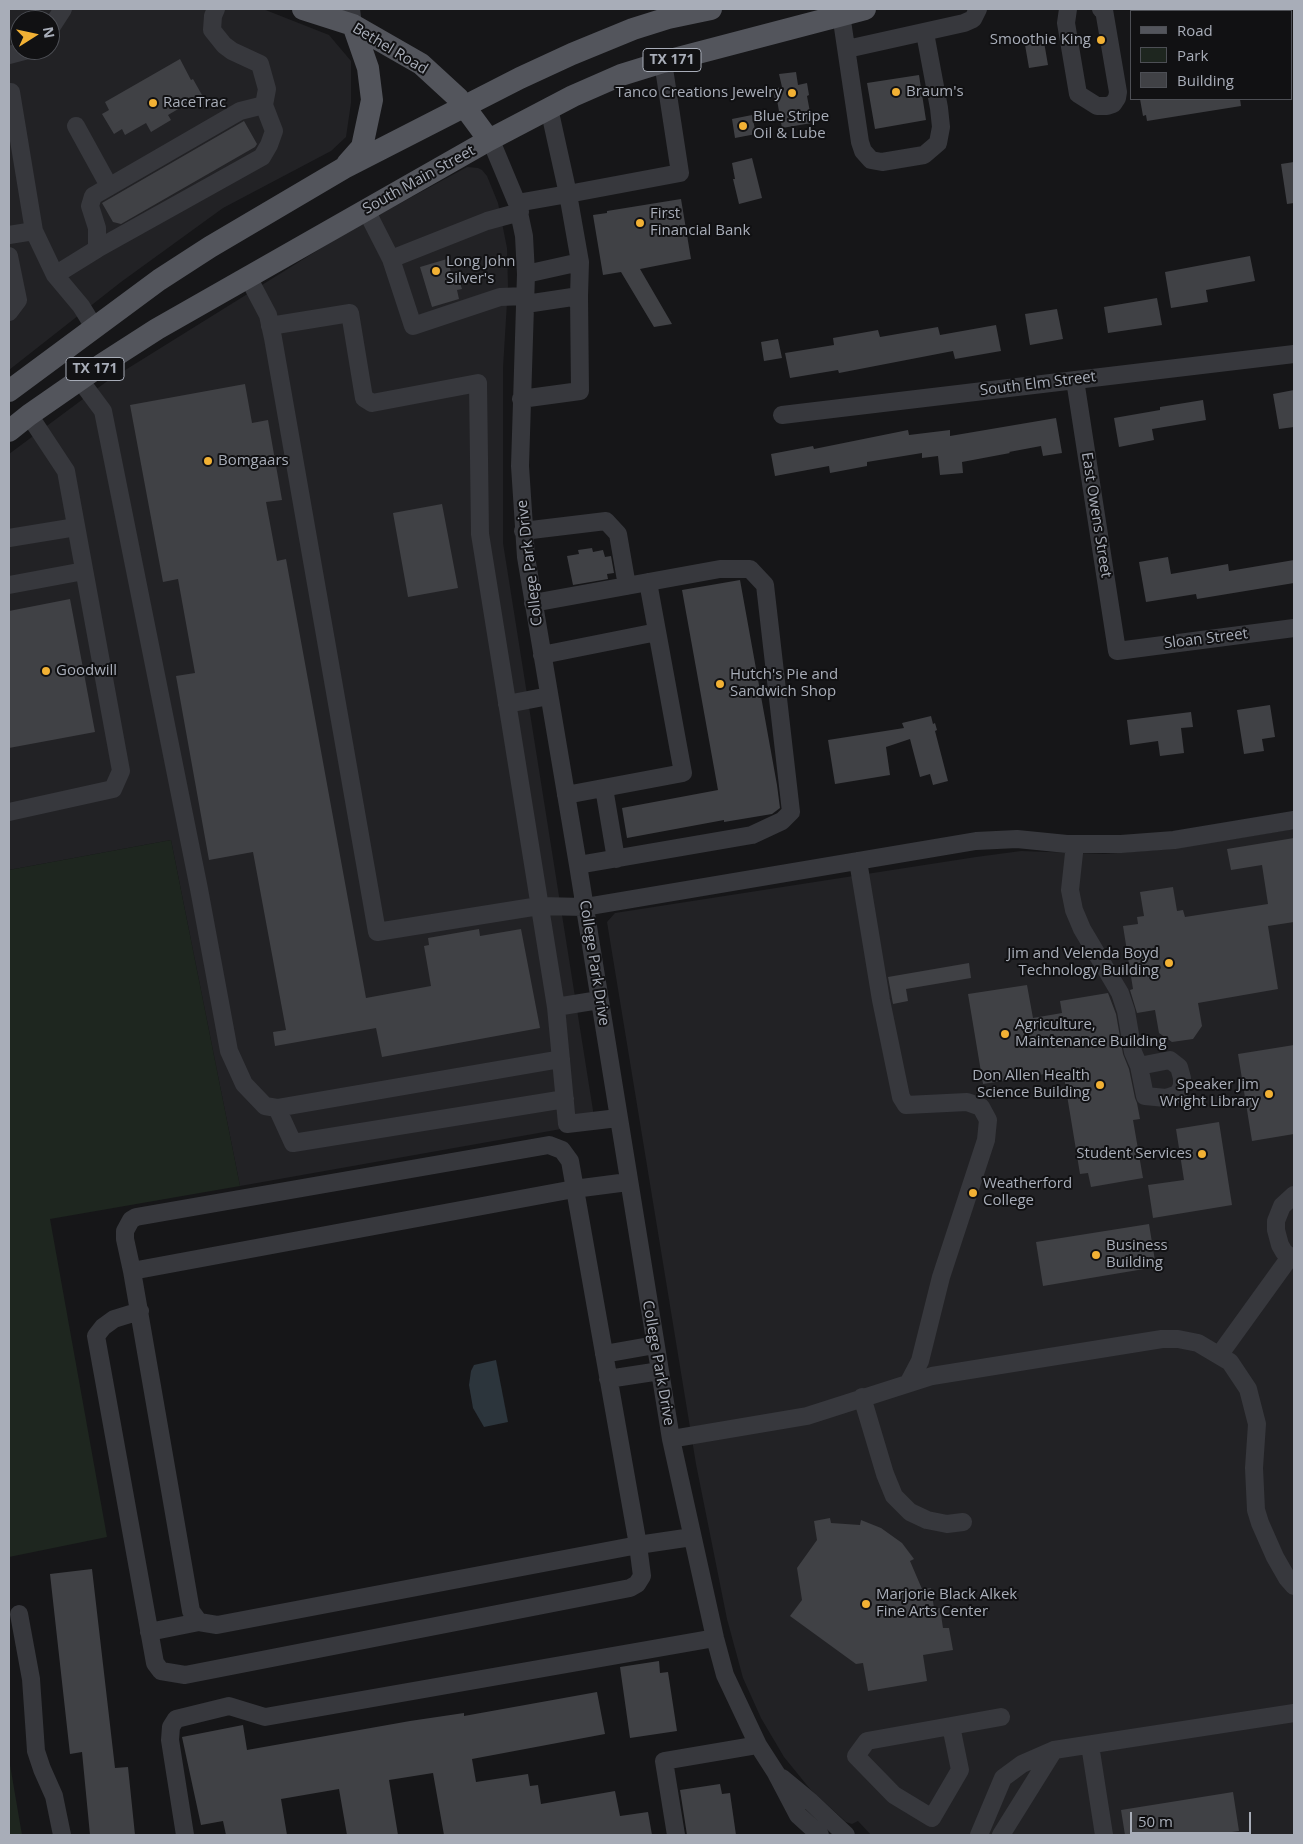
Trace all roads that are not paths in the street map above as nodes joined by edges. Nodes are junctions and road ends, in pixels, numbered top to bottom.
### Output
1 (216, 9) edge
2 (303, 9) edge
3 (711, 9) edge
4 (865, 9) edge
5 (978, 9) edge
6 (1068, 9) edge
7 (1101, 9) edge
8 (841, 14) junction
9 (963, 16) edge
10 (352, 17) edge
11 (925, 33) junction
12 (847, 49) junction
13 (663, 62) junction
14 (9, 92) edge
15 (264, 106) junction
16 (465, 107) junction
17 (549, 108) junction
18 (76, 126) dead end
19 (489, 140) junction
20 (344, 168) junction
21 (109, 186) junction
22 (568, 194) junction
23 (519, 208) junction
24 (366, 210) junction
25 (34, 231) junction
26 (9, 235) edge
27 (97, 249) junction
28 (9, 256) edge
29 (391, 258) junction
30 (580, 262) junction
31 (526, 274) junction
32 (55, 275) junction
33 (248, 277) junction
34 (579, 296) junction
35 (526, 300) junction
36 (9, 312) edge
37 (270, 326) junction
38 (94, 327) junction
39 (1294, 354) edge
40 (80, 380) junction
41 (1075, 380) junction
42 (9, 391) edge
43 (522, 399) junction
44 (29, 415) junction
45 (782, 415) dead end
46 (9, 431) edge
47 (76, 526) junction
48 (523, 531) junction
49 (9, 538) edge
50 (84, 571) junction
51 (648, 582) junction
52 (9, 585) edge
53 (626, 586) junction
54 (533, 603) junction
55 (1294, 628) edge
56 (657, 632) junction
57 (1118, 651) joint
58 (542, 655) junction
59 (549, 696) junction
60 (507, 704) junction
61 (604, 788) junction
62 (566, 794) junction
63 (9, 812) edge
64 (1294, 820) edge
65 (1075, 844) junction
66 (616, 859) junction
67 (858, 861) junction
68 (578, 865) junction
69 (540, 906) junction
70 (585, 907) junction
71 (599, 1000) junction
72 (556, 1007) junction
73 (561, 1059) junction
74 (1139, 1066) dead end
75 (565, 1099) junction
76 (277, 1108) junction
77 (618, 1118) junction
78 (628, 1182) junction
79 (574, 1189) junction
80 (1294, 1195) edge
81 (1292, 1258) edge
82 (132, 1271) junction
83 (140, 1311) junction
84 (655, 1345) junction
85 (604, 1354) junction
86 (1220, 1354) junction
87 (660, 1371) junction
88 (608, 1379) junction
89 (909, 1382) junction
90 (862, 1397) junction
91 (671, 1439) junction
92 (963, 1522) dead end
93 (692, 1537) junction
94 (638, 1545) junction
95 (1294, 1586) edge
96 (19, 1614) dead end
97 (199, 1622) junction
98 (150, 1632) junction
99 (715, 1638) junction
100 (1294, 1713) edge
101 (1001, 1717) dead end
102 (951, 1726) junction
103 (758, 1745) junction
104 (1090, 1745) junction
105 (1054, 1750) junction
106 (776, 1773) junction
107 (62, 1835) edge
108 (185, 1835) edge
109 (676, 1835) edge
110 (820, 1835) edge
111 (846, 1835) edge
112 (979, 1835) edge
113 (1001, 1835) edge
114 (1104, 1835) edge

1 - 15 street
2 - 10 main road, Bethel Road
3 - 16 main road, TX 171
4 - 8 main road, South Main Street / TX 171
5 - 9 street
6 - 7 street
8 - 12 street
8 - 13 main road, South Main Street / TX 171
9 - 11 street
10 - 16 main road, Bethel Road
10 - 20 main road
11 - 12 street
11 - 12 street
13 - 17 main road, South Main Street / TX 171
13 - 22 street
14 - 25 street
15 - 21 street
15 - 27 street
16 - 19 main road, Bethel Road
16 - 20 main road, TX 171
17 - 19 main road, South Main Street / TX 171
17 - 22 street
18 - 21 street
19 - 23 street, College Park Drive
19 - 24 main road, South Main Street / TX 171
20 - 38 main road, TX 171
21 - 27 street
22 - 23 street
22 - 30 street
23 - 29 street
23 - 31 street, College Park Drive
24 - 29 street
24 - 33 main road, South Main Street / TX 171
25 - 26 street
25 - 32 street
27 - 32 street
28 - 36 street
29 - 35 street
30 - 31 street
30 - 34 street
31 - 35 street, College Park Drive
32 - 38 street
33 - 37 street
33 - 40 main road, South Main Street / TX 171
34 - 35 street
34 - 43 street
35 - 43 street, College Park Drive
37 - 60 street
37 - 69 street
38 - 42 main road, TX 171
39 - 41 street, South Elm Street
40 - 44 main road, South Main Street / TX 171
40 - 76 street
41 - 45 street, South Elm Street
41 - 57 street, East Owens Street
43 - 48 street, College Park Drive
44 - 46 main road, South Main Street / TX 171
44 - 47 street
47 - 49 street
47 - 50 street
48 - 53 street
48 - 54 street, College Park Drive
50 - 52 street
50 - 63 street
51 - 53 street
51 - 56 street
51 - 66 street
53 - 54 street
54 - 58 street, College Park Drive
55 - 57 street, Sloan Street
56 - 58 street
56 - 61 street
58 - 59 street, College Park Drive
59 - 60 street
59 - 62 street, College Park Drive
60 - 69 street
61 - 62 street
61 - 66 street
62 - 68 street, College Park Drive
64 - 65 street
65 - 67 street
65 - 74 street
66 - 68 street
67 - 70 street
67 - 89 street
68 - 70 street, College Park Drive
69 - 70 street
69 - 72 street
70 - 71 street, College Park Drive
71 - 72 street
71 - 77 street, College Park Drive
72 - 73 street
73 - 75 street
73 - 76 street
75 - 76 street
75 - 77 street
77 - 78 street, College Park Drive
78 - 79 street
78 - 84 street, College Park Drive
79 - 82 street
79 - 82 street
79 - 85 street
80 - 81 street
81 - 86 street
82 - 83 street
83 - 97 street
83 - 98 street
84 - 85 street
84 - 87 street, College Park Drive
85 - 88 street
86 - 89 street
86 - 95 street
87 - 88 street
87 - 91 street, College Park Drive
88 - 94 street
89 - 90 street
90 - 91 street
90 - 92 street
91 - 93 street, College Park Drive
93 - 94 street
93 - 99 street, College Park Drive
94 - 97 street
94 - 98 street
96 - 107 street
97 - 98 street
99 - 103 street, College Park Drive
99 - 108 street
100 - 104 street
101 - 102 street
102 - 102 street
103 - 106 street, College Park Drive
103 - 109 street
104 - 105 street
104 - 114 street
105 - 112 street
105 - 113 street
106 - 110 street, College Park Drive
106 - 111 street, College Park Drive

